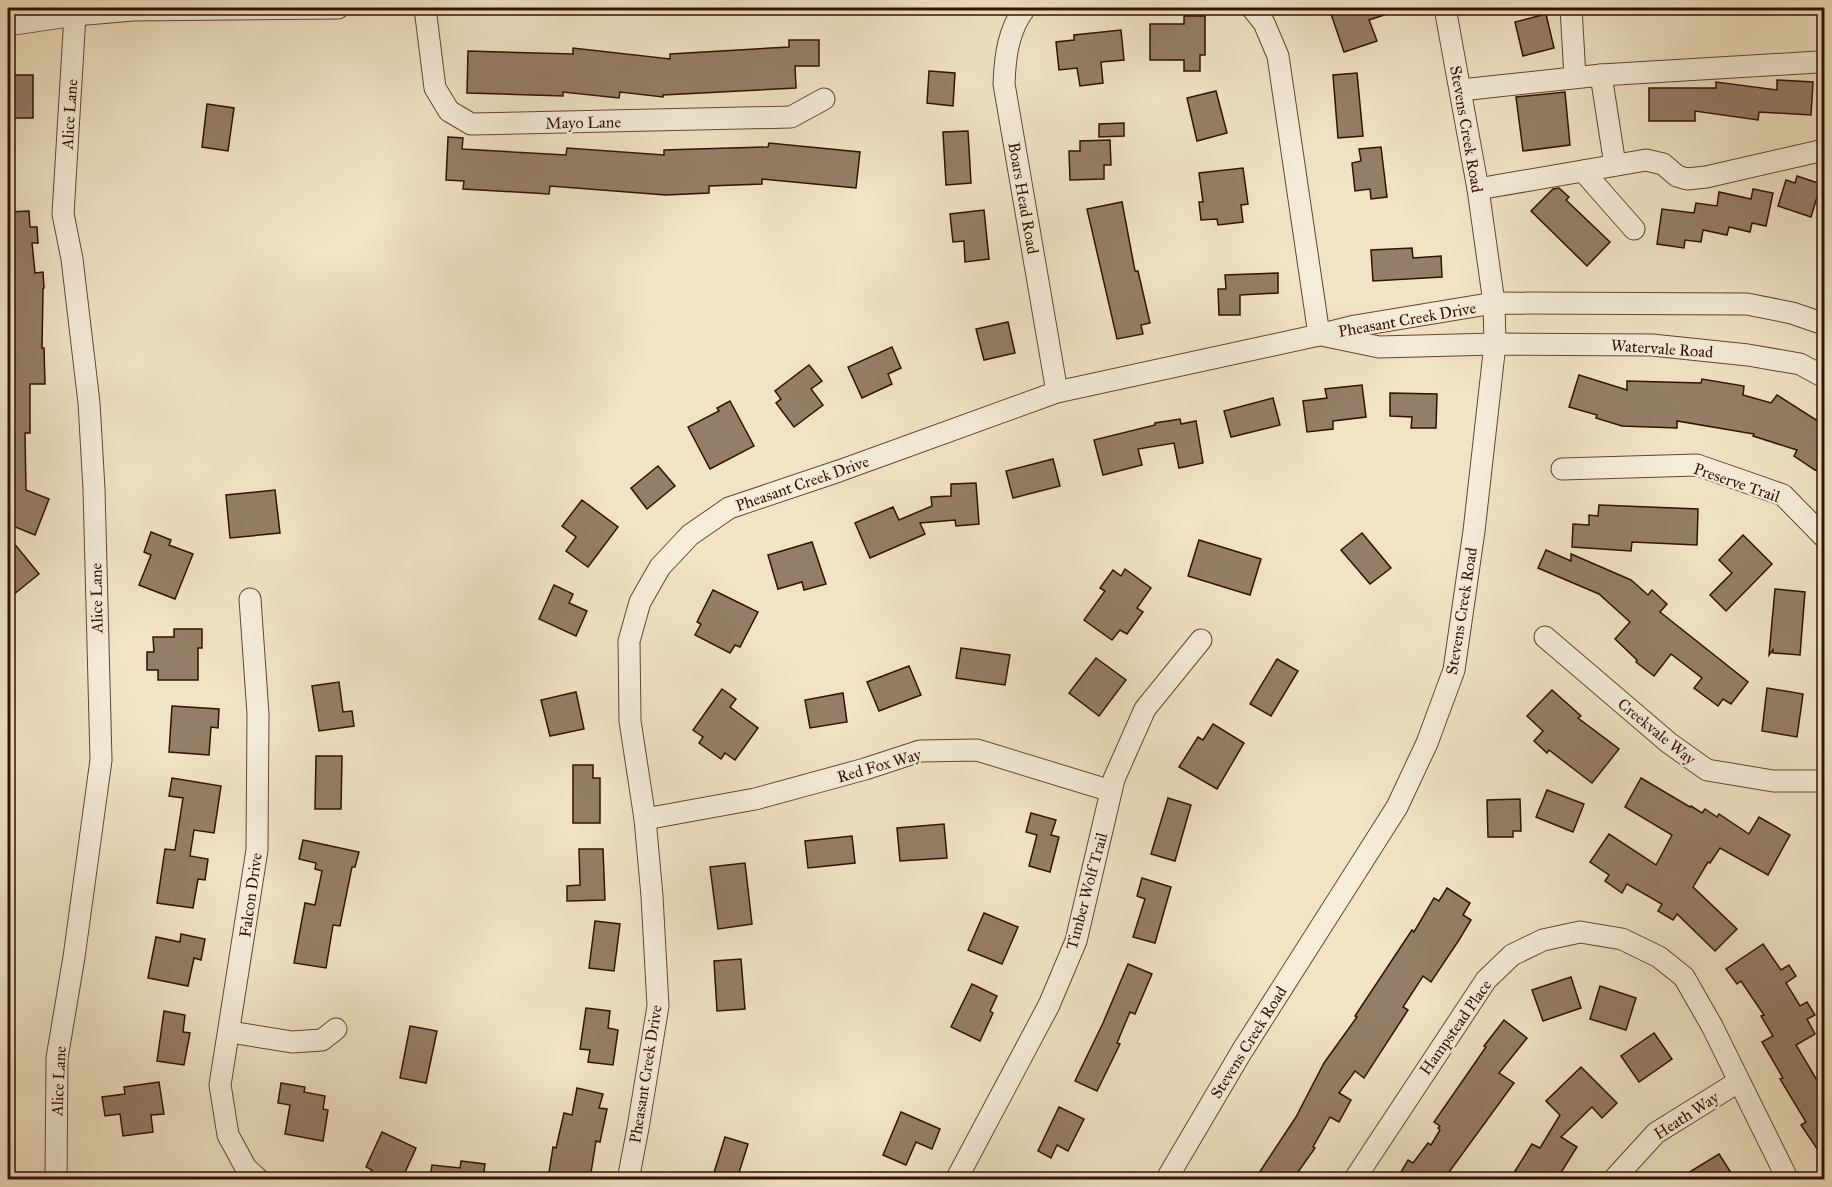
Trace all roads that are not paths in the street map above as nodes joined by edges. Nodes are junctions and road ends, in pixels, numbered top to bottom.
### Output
1 (338, 8) edge
2 (425, 8) edge
3 (1024, 8) edge
4 (1252, 8) edge
5 (1445, 8) edge
6 (1571, 8) edge
7 (133, 9) edge
8 (75, 15) junction
9 (8, 25) edge
10 (1818, 62) dead end
11 (1601, 75) junction
12 (1575, 77) junction
13 (1461, 90) junction
14 (824, 99) dead end
15 (1824, 150) edge
16 (1615, 165) junction
17 (1583, 171) junction
18 (1478, 189) junction
19 (1634, 229) dead end
20 (1494, 303) junction
21 (1412, 316) junction
22 (1824, 324) edge
23 (1319, 335) junction
24 (1495, 344) junction
25 (1414, 345) junction
26 (1824, 377) edge
27 (1057, 392) junction
28 (1562, 469) dead end
29 (1823, 533) edge
30 (249, 599) dead end
31 (1545, 637) dead end
32 (1201, 640) dead end
33 (1824, 781) edge
34 (1111, 791) junction
35 (645, 819) junction
36 (336, 1029) dead end
37 (230, 1032) junction
38 (1738, 1082) junction
39 (56, 1179) edge
40 (259, 1179) edge
41 (628, 1179) edge
42 (956, 1179) edge
43 (1166, 1179) edge
44 (1353, 1179) edge
45 (1613, 1179) edge
46 (1788, 1179) edge

1 - 7 street
2 - 14 street, Mayo Lane
3 - 27 street, Boars Head Road
4 - 23 street
5 - 13 street, Stevens Creek Road
6 - 12 street
7 - 8 street
8 - 9 street
8 - 39 street, Alice Lane
10 - 11 street
11 - 12 street
11 - 16 street
12 - 13 street
13 - 18 street, Stevens Creek Road
15 - 16 street
16 - 17 street
17 - 18 street
17 - 19 street
18 - 20 street, Stevens Creek Road
20 - 21 street, Pheasant Creek Drive
20 - 22 street
20 - 24 street, Stevens Creek Road
21 - 23 street, Pheasant Creek Drive
21 - 25 street
23 - 25 street, Pheasant Creek Drive
23 - 27 street, Pheasant Creek Drive
24 - 25 street, Pheasant Creek Drive
24 - 26 street, Watervale Road
24 - 43 street, Stevens Creek Road
27 - 35 street, Pheasant Creek Drive
28 - 29 street, Preserve Trail
30 - 37 street, Falcon Drive
31 - 33 street, Creekvale Way
32 - 34 street, Timber Wolf Trail
34 - 35 street, Red Fox Way
34 - 42 street, Timber Wolf Trail
35 - 41 street, Pheasant Creek Drive
36 - 37 street
37 - 40 street, Falcon Drive
38 - 44 street, Hampstead Place
38 - 45 street, Heath Way
38 - 46 street, Hampstead Place

